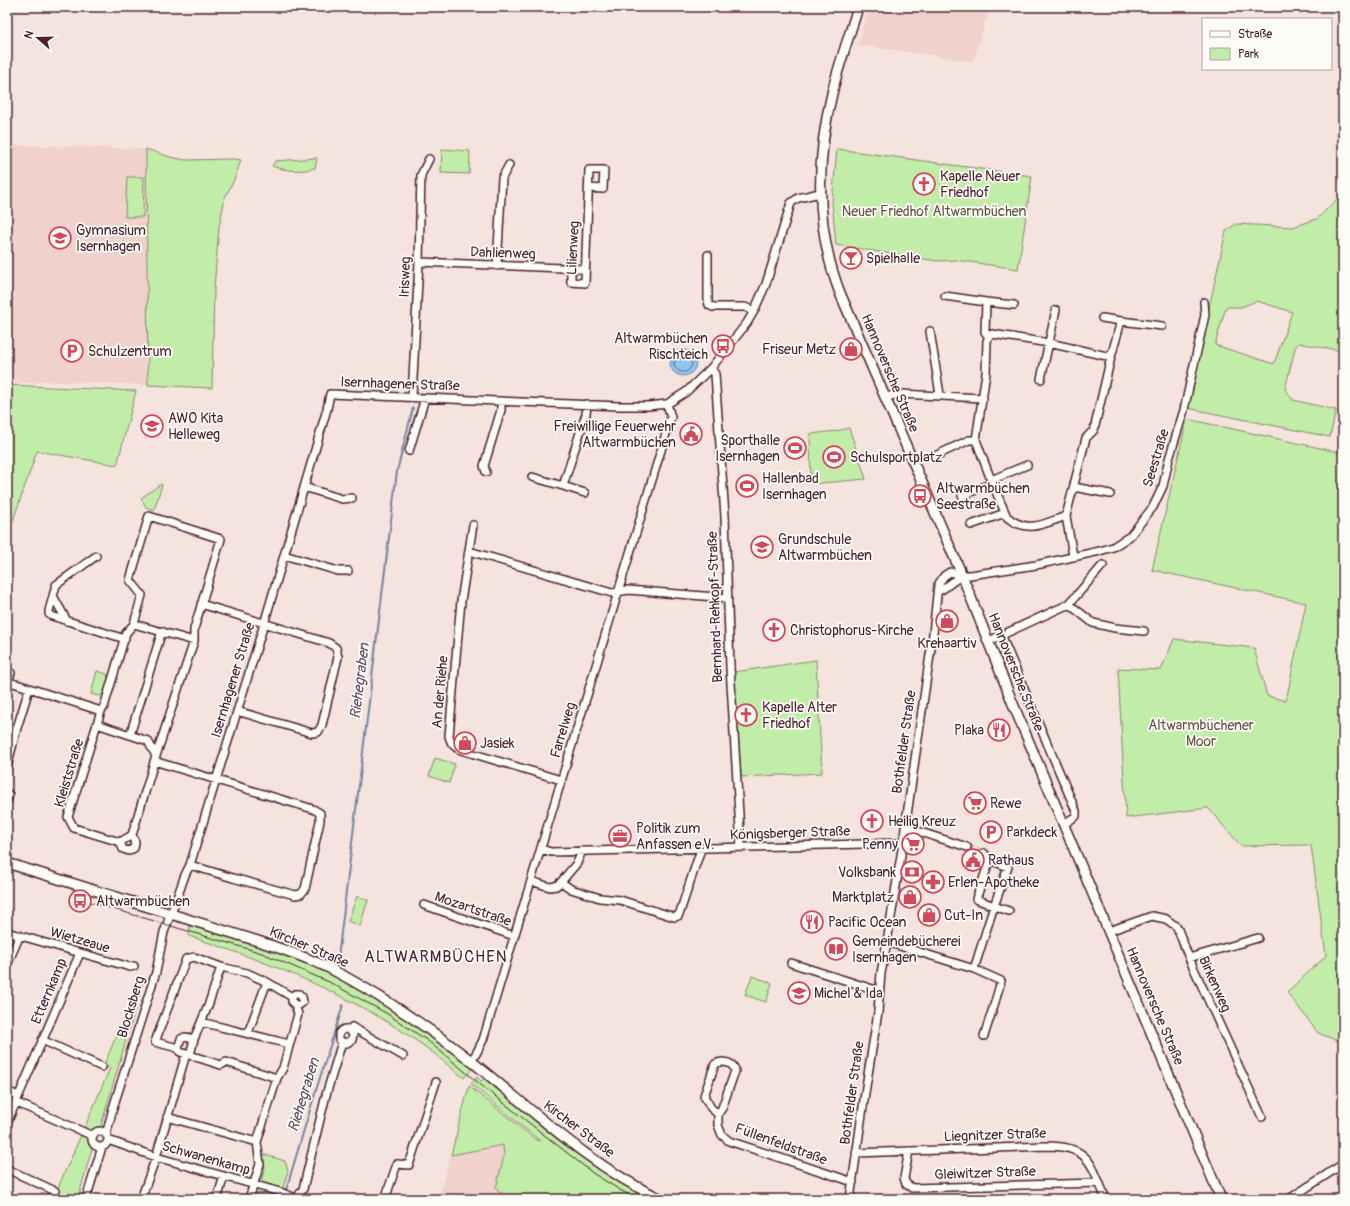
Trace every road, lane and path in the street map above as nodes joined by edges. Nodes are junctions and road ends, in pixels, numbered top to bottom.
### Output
1 (858, 7) edge
2 (429, 159) dead end
3 (510, 165) dead end
4 (589, 188) dead end
5 (820, 193) junction
6 (708, 256) dead end
7 (419, 262) junction
8 (497, 266) junction
9 (571, 269) junction
10 (585, 269) junction
11 (945, 296) dead end
12 (986, 302) junction
13 (1204, 302) dead end
14 (1014, 305) dead end
15 (1056, 310) dead end
16 (754, 311) junction
17 (1102, 318) dead end
18 (1120, 321) junction
19 (1162, 326) dead end
20 (930, 331) dead end
21 (989, 337) junction
22 (1049, 343) junction
23 (1111, 357) junction
24 (711, 368) junction
25 (1041, 379) dead end
26 (940, 395) junction
27 (412, 397) junction
28 (886, 397) junction
29 (425, 398) junction
30 (983, 398) junction
31 (501, 401) junction
32 (587, 404) junction
33 (667, 404) junction
34 (976, 440) junction
35 (409, 451) dead end
36 (935, 456) dead end
37 (1028, 465) dead end
38 (486, 472) dead end
39 (532, 477) dead end
40 (991, 482) junction
41 (563, 486) junction
42 (1074, 487) junction
43 (304, 488) junction
44 (585, 493) dead end
45 (1110, 494) dead end
46 (962, 496) dead end
47 (352, 498) dead end
48 (1005, 513) junction
49 (1066, 516) junction
50 (473, 525) dead end
51 (971, 525) dead end
52 (469, 551) junction
53 (284, 555) junction
54 (96, 556) dead end
55 (1073, 556) junction
56 (1103, 565) dead end
57 (348, 571) dead end
58 (962, 575) junction
59 (618, 592) junction
60 (52, 596) junction
61 (728, 598) junction
62 (202, 604) junction
63 (1069, 604) junction
64 (67, 621) junction
65 (134, 624) junction
66 (264, 624) junction
67 (1144, 630) dead end
68 (162, 631) junction
69 (1001, 635) junction
70 (124, 639) junction
71 (194, 641) junction
72 (989, 641) junction
73 (7, 672) edge
74 (8, 682) edge
75 (29, 689) junction
76 (101, 711) junction
77 (237, 711) junction
78 (97, 724) junction
79 (130, 735) junction
80 (155, 758) junction
81 (7, 767) edge
82 (216, 780) junction
83 (561, 780) junction
84 (7, 793) edge
85 (7, 801) edge
86 (1064, 824) junction
87 (905, 827) junction
88 (132, 836) junction
89 (120, 842) junction
90 (903, 843) junction
91 (741, 847) junction
92 (966, 847) tunnel mouth
93 (541, 849) junction
94 (701, 849) junction
95 (582, 851) junction
96 (984, 853) tunnel mouth
97 (990, 860) junction
98 (7, 863) edge
99 (190, 865) junction
100 (531, 881) junction
101 (561, 882) junction
102 (424, 905) dead end
103 (994, 906) junction
104 (1009, 912) dead end
105 (171, 913) junction
106 (1109, 931) junction
107 (7, 932) edge
108 (20, 935) junction
109 (514, 936) junction
110 (1258, 938) dead end
111 (887, 942) junction
112 (80, 953) junction
113 (1189, 958) junction
114 (791, 963) dead end
115 (7, 965) edge
116 (134, 966) dead end
117 (221, 967) junction
118 (974, 969) junction
119 (267, 982) junction
120 (879, 991) junction
121 (292, 997) junction
122 (295, 1005) junction
123 (201, 1022) junction
124 (248, 1033) junction
125 (984, 1036) dead end
126 (194, 1039) junction
127 (42, 1040) junction
128 (289, 1044) junction
129 (178, 1048) junction
130 (188, 1054) junction
131 (403, 1056) dead end
132 (470, 1061) junction
133 (102, 1067) dead end
134 (277, 1078) junction
135 (436, 1082) dead end
136 (7, 1091) edge
137 (14, 1102) edge
138 (718, 1114) junction
139 (168, 1116) junction
140 (1262, 1117) dead end
141 (7, 1123) edge
142 (104, 1135) junction
143 (93, 1136) junction
144 (258, 1142) junction
145 (94, 1145) junction
146 (102, 1147) junction
147 (909, 1151) junction
148 (856, 1153) junction
149 (156, 1156) junction
150 (1343, 1164) edge
151 (7, 1169) edge
152 (94, 1172) junction
153 (224, 1176) junction
154 (852, 1182) junction
155 (1099, 1182) junction
156 (254, 1185) junction
157 (55, 1191) dead end
158 (297, 1198) edge
159 (86, 1199) edge
160 (141, 1199) edge
161 (215, 1199) edge
162 (249, 1199) edge
163 (385, 1199) edge
164 (661, 1199) edge
165 (850, 1199) edge
166 (1106, 1199) edge
167 (1221, 1199) edge
168 (1289, 1199) edge

1 - 5 main road, Hannoversche Straße
2 - 7 street, Irisweg
3 - 8 street
4 - 10 street, Lilienweg
5 - 16 street, Isernhagener Straße
5 - 28 main road, Hannoversche Straße
6 - 16 street
7 - 8 street, Dahlienweg
7 - 27 street, Irisweg
8 - 9 street, Dahlienweg
9 - 10 street, Dahlienweg
9 - 10 street, Lilienweg
11 - 12 street
12 - 14 street
12 - 21 street
13 - 55 street, Seestraße
15 - 22 street
16 - 24 street, Isernhagener Straße
17 - 18 street
18 - 19 street
18 - 23 street
20 - 26 street
21 - 22 street
21 - 30 street
22 - 23 street
22 - 25 street
23 - 42 street
24 - 33 street, Isernhagener Straße
24 - 61 street, Bernhard-Rehkopf-Straße
26 - 28 street
26 - 30 street
27 - 29 street, Isernhagener Straße
27 - 43 street, Isernhagener Straße
28 - 58 main road, Hannoversche Straße
29 - 31 street, Isernhagener Straße
29 - 35 street
30 - 34 street
31 - 32 street, Isernhagener Straße
31 - 38 street
32 - 33 street, Isernhagener Straße
32 - 41 street
33 - 59 street, Farrelweg
34 - 36 street
34 - 40 street
37 - 40 street
39 - 41 street
40 - 46 street
40 - 48 street
41 - 44 street
42 - 45 street
42 - 49 street
43 - 47 street
43 - 53 street, Isernhagener Straße
48 - 49 street
48 - 51 street
49 - 55 street
50 - 52 street, An der Riehe
52 - 59 street
52 - 83 street, An der Riehe
53 - 57 street
53 - 66 street, Isernhagener Straße
54 - 60 street
55 - 58 street, Seestraße
56 - 63 street
58 - 72 main road, Hannoversche Straße
58 - 87 street, Bothfelder Straße
59 - 61 street
59 - 83 street, Farrelweg
60 - 64 street
60 - 64 street
61 - 91 street, Bernhard-Rehkopf-Straße
62 - 65 street, Kleiststraße
62 - 66 street
62 - 71 street, Kleiststraße
63 - 67 street
63 - 69 street
64 - 70 street
65 - 68 street
65 - 70 street, Kleiststraße
66 - 77 street, Isernhagener Straße
66 - 77 street
68 - 71 street
68 - 79 street
69 - 72 street
69 - 86 street, Hannoversche Straße
70 - 76 street, Kleiststraße
71 - 80 street, Kleiststraße
72 - 86 main road, Hannoversche Straße
73 - 74 street
74 - 75 street
75 - 76 street
75 - 81 street
76 - 78 street, Kleiststraße
77 - 82 street, Isernhagener Straße
78 - 79 street
78 - 89 street, Kleiststraße
79 - 80 street
80 - 82 street
80 - 88 street, Kleiststraße
82 - 99 street, Isernhagener Straße
82 - 99 street
83 - 93 street, Farrelweg
84 - 85 street
86 - 106 main road, Hannoversche Straße
87 - 90 street, Bothfelder Straße
87 - 92 street
88 - 89 street
88 - 89 street, Kleiststraße
90 - 91 street, Königsberger Straße
90 - 111 street, Bothfelder Straße
91 - 94 street, Königsberger Straße
93 - 95 street, Königsberger Straße
93 - 100 street, Farrelweg
94 - 95 street, Königsberger Straße
94 - 101 street
95 - 101 street
96 - 97 street
97 - 103 street
97 - 103 street
98 - 105 main road, Kircher Straße
99 - 105 street, Isernhagener Straße
100 - 101 street
100 - 109 street, Farrelweg
102 - 109 street, Mozartstraße
103 - 104 street
103 - 118 street
105 - 132 main road, Kircher Straße
105 - 142 street, Blocksberg
106 - 113 street, Birkenweg
106 - 167 main road, Hannoversche Straße
107 - 108 street, Wietzeaue
108 - 112 street, Wietzeaue
108 - 115 street
109 - 132 street, Farrelweg
110 - 113 street
111 - 118 street
111 - 120 street, Bothfelder Straße
112 - 116 street, Wietzeaue
112 - 127 street, Etternkamp
113 - 140 street, Birkenweg
114 - 120 street
117 - 119 street
117 - 123 street
117 - 129 street
118 - 125 street
119 - 121 street
119 - 124 street
120 - 148 street, Bothfelder Straße
121 - 122 street
121 - 122 street
122 - 128 street
123 - 124 street
123 - 126 street
124 - 128 street
126 - 129 street
126 - 130 street
127 - 133 street, Etternkamp
127 - 137 street, Etternkamp
128 - 134 street
129 - 130 street
130 - 134 street
130 - 139 street
131 - 158 street
132 - 164 main road, Kircher Straße
134 - 144 street
135 - 163 street
136 - 137 street
137 - 141 street, Etternkamp
137 - 143 street
138 - 138 street, Füllenfeldstraße
138 - 154 street, Füllenfeldstraße
139 - 144 street
139 - 149 street
142 - 143 street, Blocksberg
142 - 146 street, Blocksberg
142 - 149 street, Schwanenkamp
143 - 145 street, Blocksberg
144 - 156 street
145 - 146 street
145 - 152 street, Blocksberg
146 - 152 street, Blocksberg
147 - 148 street, Liegnitzer Straße
147 - 155 street, Liegnitzer Straße
147 - 155 street, Gleiwitzer Straße
148 - 154 street, Bothfelder Straße
149 - 153 street, Schwanenkamp
149 - 160 street
150 - 168 street
151 - 157 street
152 - 159 street, Blocksberg
153 - 156 street, Schwanenkamp
153 - 161 street
154 - 165 street, Bothfelder Straße
155 - 166 street, Liegnitzer Straße
156 - 158 street, Schwanenkamp
156 - 162 street

